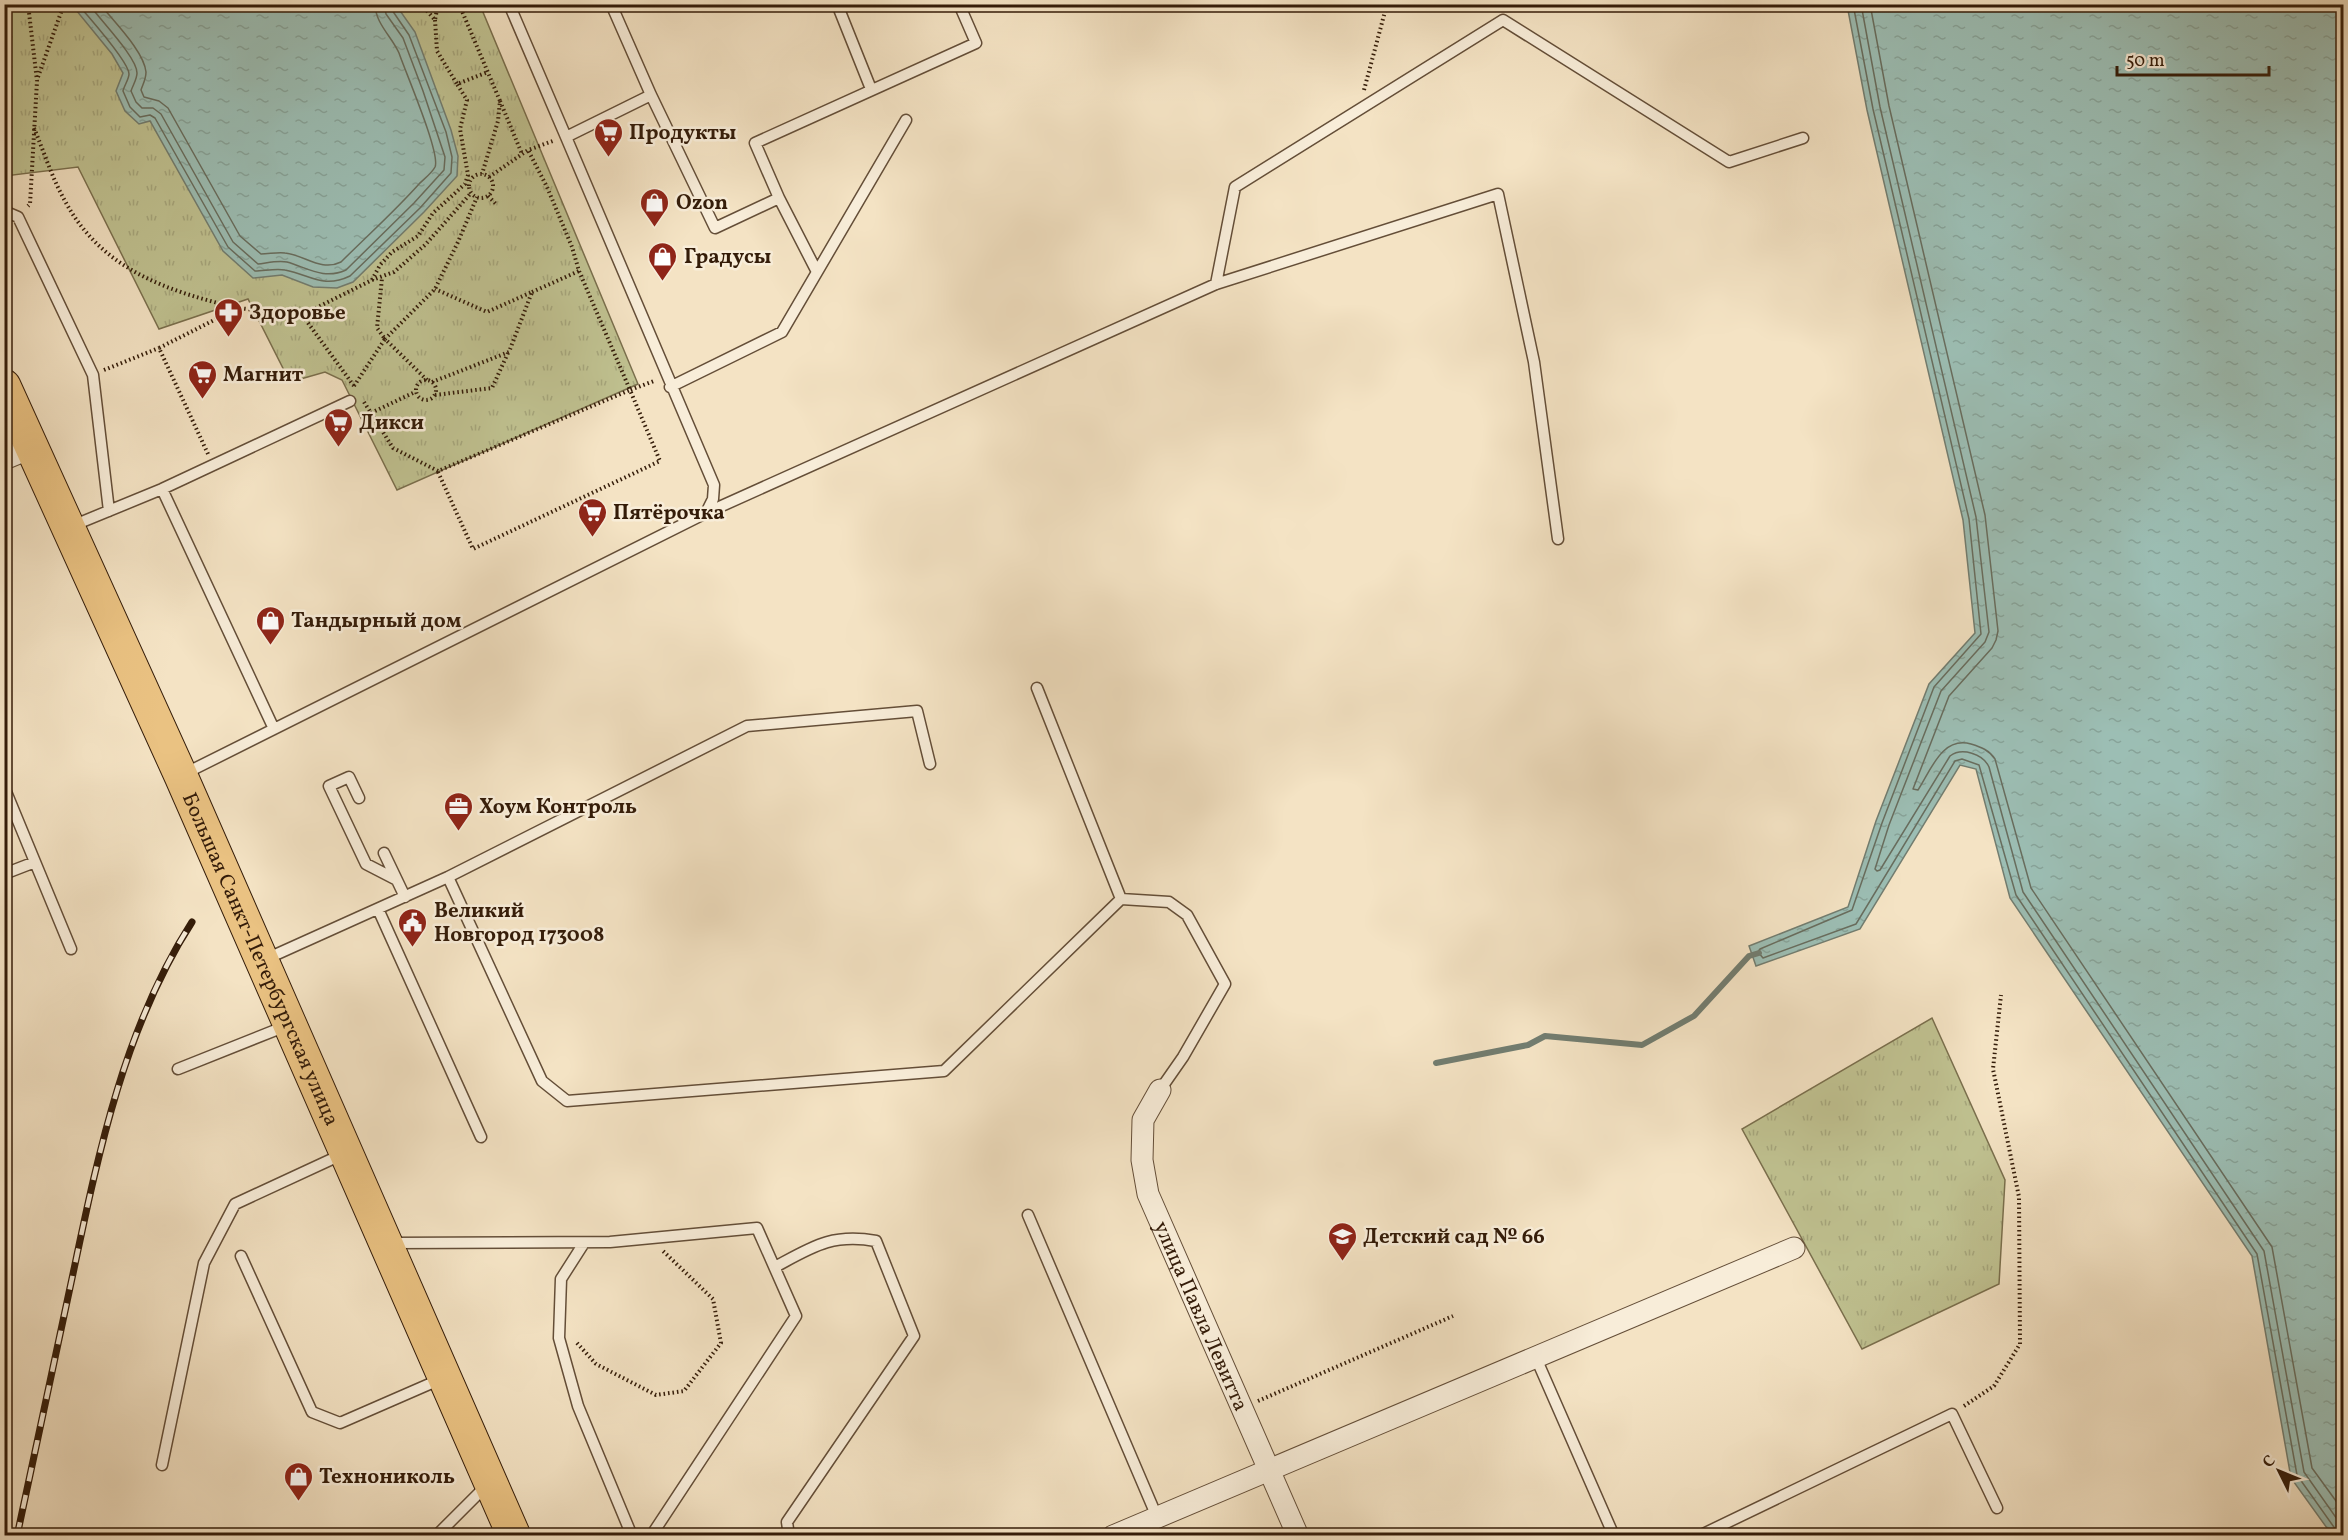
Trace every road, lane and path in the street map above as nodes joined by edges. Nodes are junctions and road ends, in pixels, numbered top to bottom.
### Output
1 (28, 4) edge
2 (64, 4) edge
3 (421, 4) edge
4 (438, 4) edge
5 (459, 4) edge
6 (509, 4) edge
7 (611, 4) edge
8 (837, 4) edge
9 (959, 4) edge
10 (1388, 4) edge
11 (435, 20) junction
12 (488, 72) junction
13 (37, 81) junction
14 (457, 84) junction
15 (871, 89) junction
16 (651, 95) junction
17 (500, 101) junction
18 (1358, 110) junction
19 (906, 120) dead end
20 (34, 128) junction
21 (566, 137) junction
22 (1803, 138) dead end
23 (528, 150) junction
24 (522, 154) junction
25 (482, 174) junction
26 (489, 177) junction
27 (468, 181) junction
28 (471, 193) junction
29 (488, 196) junction
30 (477, 197) junction
31 (779, 198) junction
32 (497, 205) dead end
33 (4, 211) edge
34 (18, 217) junction
35 (816, 270) junction
36 (579, 271) junction
37 (382, 278) junction
38 (372, 280) junction
39 (1216, 284) junction
40 (435, 289) junction
41 (532, 292) junction
42 (238, 308) junction
43 (300, 312) junction
44 (385, 339) junction
45 (159, 348) junction
46 (509, 352) junction
47 (93, 375) junction
48 (429, 381) junction
49 (668, 381) junction
50 (4, 386) edge
51 (354, 386) junction
52 (630, 390) junction
53 (358, 391) junction
54 (415, 392) junction
55 (435, 395) junction
56 (350, 401) joint
57 (371, 413) junction
58 (19, 453) edge
59 (213, 465) junction
60 (438, 471) junction
61 (162, 489) junction
62 (109, 511) junction
63 (706, 513) junction
64 (69, 528) junction
65 (1558, 539) dead end
66 (1037, 687) dead end
67 (274, 729) junction
68 (930, 764) dead end
69 (182, 776) junction
70 (4, 787) edge
71 (359, 798) dead end
72 (384, 853) dead end
73 (35, 862) junction
74 (4, 874) edge
75 (448, 877) junction
76 (397, 880) junction
77 (405, 897) junction
78 (1121, 899) junction
79 (378, 909) junction
80 (72, 949) dead end
81 (263, 961) junction
82 (2001, 995) dead end
83 (291, 1024) junction
84 (178, 1069) dead end
85 (1160, 1090) joint
86 (481, 1137) dead end
87 (347, 1152) junction
88 (1028, 1215) dead end
89 (649, 1239) junction
90 (387, 1243) junction
91 (584, 1243) junction
92 (1794, 1248) dead end
93 (241, 1256) dead end
94 (775, 1268) junction
95 (1453, 1316) dead end
96 (560, 1323) junction
97 (1536, 1358) junction
98 (445, 1377) junction
99 (1255, 1403) dead end
100 (1952, 1414) junction
101 (162, 1465) dead end
102 (1269, 1471) junction
103 (490, 1481) junction
104 (1997, 1508) dead end
105 (1157, 1517) junction
106 (1720, 1530) edge
107 (436, 1536) edge
108 (514, 1536) edge
109 (632, 1536) edge
110 (651, 1536) edge
111 (789, 1536) edge
112 (1113, 1536) edge
113 (1298, 1536) edge
114 (1614, 1536) edge
115 (1699, 1536) edge

1 - 13 path
2 - 13 path
3 - 11 path
4 - 11 path
5 - 12 path
6 - 21 lane
7 - 16 lane
8 - 15 lane
9 - 15 lane
10 - 18 path
11 - 14 path
12 - 14 path
12 - 17 path
13 - 20 path
14 - 27 path
15 - 31 lane
16 - 21 lane
16 - 31 lane
17 - 24 path
17 - 25 path
18 - 22 lane
18 - 39 lane
19 - 35 lane
20 - 34 path
20 - 42 path
21 - 23 path
21 - 49 lane
23 - 24 path
23 - 36 path
24 - 26 path
25 - 26 path
25 - 27 path
26 - 29 path
27 - 28 path
27 - 38 path
28 - 30 path
28 - 37 path
29 - 30 path
29 - 32 path
30 - 40 path
31 - 35 lane
33 - 34 lane
34 - 47 lane
35 - 49 lane
36 - 41 path
36 - 52 path
37 - 38 path
37 - 44 path
38 - 43 path
39 - 63 lane
39 - 65 lane
40 - 41 path
40 - 44 path
41 - 46 path
42 - 43 path
42 - 45 path
43 - 51 path
44 - 48 path
44 - 51 path
45 - 47 path
45 - 59 path
46 - 48 path
46 - 55 path
47 - 62 lane
48 - 54 path
48 - 55 path
49 - 52 path
49 - 63 lane
50 - 58 main road, Большая Санкт-Петербургская улица
51 - 53 path
52 - 60 path
52 - 60 path
53 - 56 path
53 - 57 path
54 - 55 path
54 - 57 path
56 - 59 lane
57 - 60 path
58 - 64 main road, Большая Санкт-Петербургская улица
59 - 61 lane
61 - 62 lane
61 - 67 lane
62 - 64 lane
63 - 67 lane
64 - 69 main road, Большая Санкт-Петербургская улица
66 - 78 lane
67 - 69 lane
68 - 75 lane
69 - 81 main road, Большая Санкт-Петербургская улица
70 - 73 lane
71 - 76 lane
72 - 76 lane
73 - 74 lane
73 - 80 lane
75 - 77 lane
75 - 78 lane
76 - 77 lane
77 - 79 lane
78 - 85 lane
79 - 81 lane
79 - 86 lane
81 - 83 main road, Большая Санкт-Петербургская улица
82 - 100 path
83 - 84 lane
83 - 87 main road, Большая Санкт-Петербургская улица
85 - 102 street, улица Павла Левитта
87 - 90 main road, Большая Санкт-Петербургская улица
87 - 101 lane
88 - 105 lane
89 - 91 lane
89 - 94 lane
89 - 96 path
90 - 91 lane
90 - 98 main road, Большая Санкт-Петербургская улица
91 - 96 lane
92 - 97 street
93 - 98 lane
94 - 110 lane
94 - 111 lane
95 - 99 path
96 - 109 lane
97 - 102 street
97 - 114 lane
98 - 103 main road, Большая Санкт-Петербургская улица
100 - 104 lane
100 - 106 lane
102 - 105 street
102 - 113 street, улица Павла Левитта
103 - 107 lane
103 - 108 main road, Большая Санкт-Петербургская улица
105 - 112 street
106 - 115 lane

